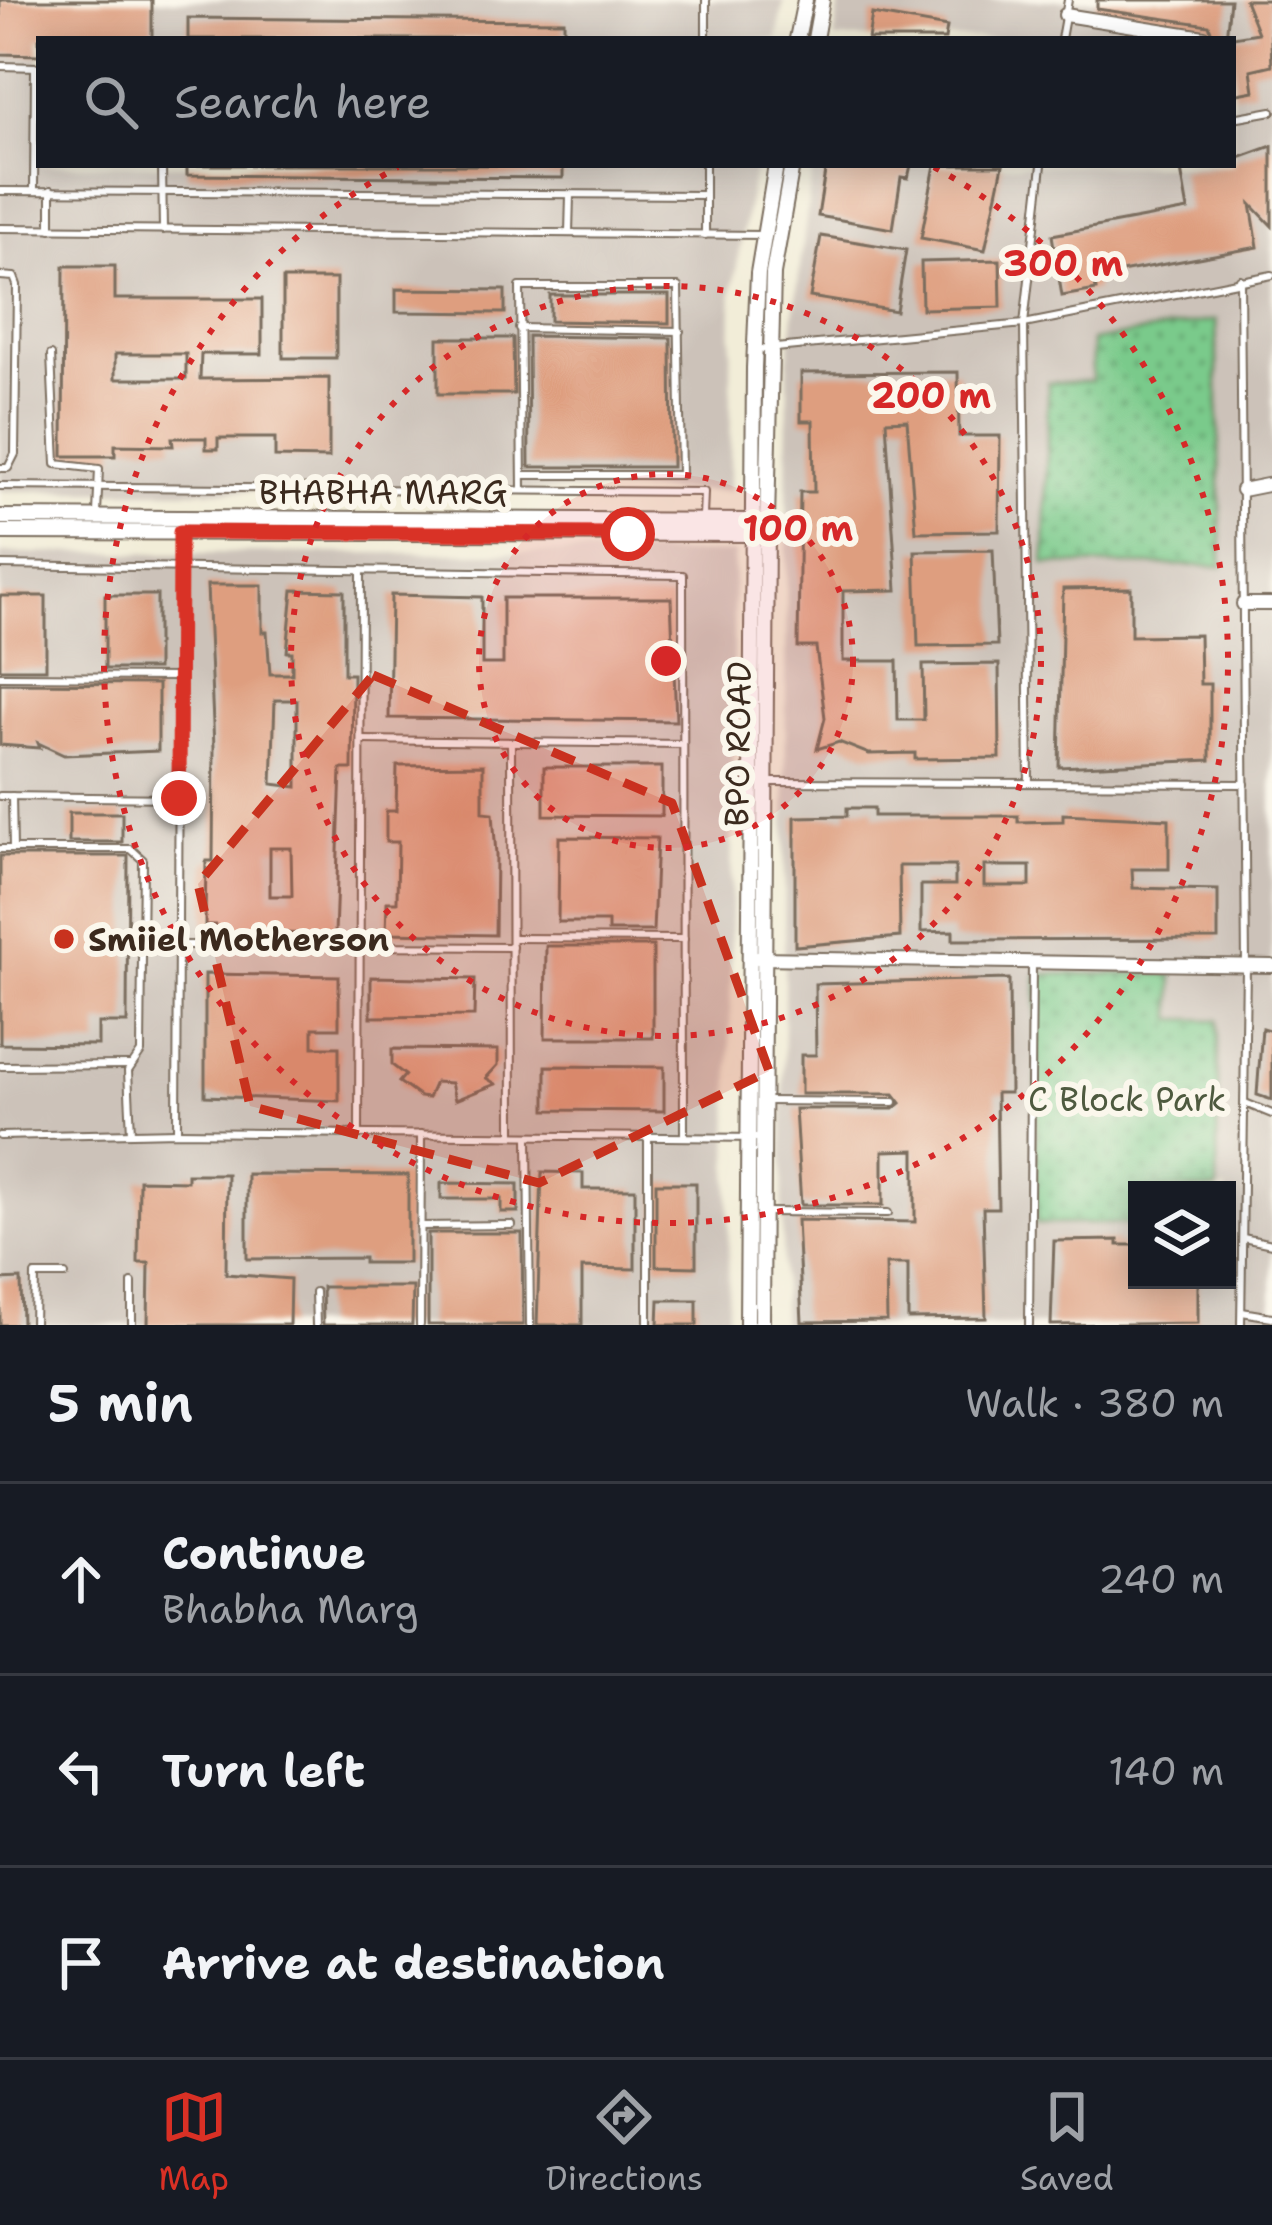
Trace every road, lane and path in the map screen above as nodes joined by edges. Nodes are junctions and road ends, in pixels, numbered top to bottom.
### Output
1 (706, 0) edge
2 (805, 0) edge
3 (823, 0) edge
4 (1067, 8) edge
5 (706, 36) edge
6 (798, 36) edge
7 (816, 36) edge
8 (1199, 36) edge
9 (0, 67) edge
10 (36, 67) edge
11 (36, 108) edge
12 (1272, 111) edge
13 (1236, 117) edge
14 (162, 168) edge
15 (705, 168) edge
16 (776, 168) edge
17 (792, 168) edge
18 (1042, 168) edge
19 (0, 190) edge
20 (34, 190) junction
21 (51, 190) junction
22 (162, 191) junction
23 (570, 195) junction
24 (705, 195) junction
25 (0, 228) edge
26 (51, 229) junction
27 (163, 230) junction
28 (569, 233) junction
29 (705, 235) junction
30 (772, 235) junction
31 (1272, 275) edge
32 (0, 276) edge
33 (1240, 279) junction
34 (1024, 324) junction
35 (519, 328) junction
36 (680, 331) junction
37 (772, 348) junction
38 (755, 350) junction
39 (51, 355) dead end
40 (0, 468) edge
41 (522, 475) junction
42 (681, 475) junction
43 (1272, 484) edge
44 (0, 486) edge
45 (98, 487) junction
46 (522, 490) junction
47 (1242, 490) junction
48 (682, 492) junction
49 (0, 517) edge
50 (96, 517) junction
51 (703, 520) junction
52 (180, 525) junction
53 (759, 528) junction
54 (0, 532) edge
55 (0, 565) edge
56 (180, 568) junction
57 (362, 570) junction
58 (1243, 604) junction
59 (1272, 604) edge
60 (0, 676) edge
61 (180, 677) junction
62 (361, 740) junction
63 (511, 742) junction
64 (683, 744) junction
65 (757, 782) junction
66 (1029, 783) junction
67 (1245, 784) junction
68 (0, 796) edge
69 (12, 796) junction
70 (179, 798) junction
71 (0, 849) edge
72 (14, 849) junction
73 (684, 939) junction
74 (512, 942) junction
75 (178, 945) junction
76 (360, 946) junction
77 (755, 958) junction
78 (1032, 962) junction
79 (1246, 966) junction
80 (1272, 966) edge
81 (130, 1065) junction
82 (0, 1066) edge
83 (761, 1100) junction
84 (894, 1102) dead end
85 (1245, 1103) junction
86 (1272, 1114) edge
87 (177, 1132) junction
88 (131, 1133) junction
89 (359, 1133) junction
90 (421, 1134) junction
91 (512, 1135) junction
92 (0, 1136) edge
93 (528, 1136) junction
94 (649, 1137) junction
95 (684, 1137) junction
96 (754, 1138) junction
97 (761, 1211) junction
98 (888, 1213) dead end
99 (421, 1226) junction
100 (512, 1226) dead end
101 (1243, 1238) junction
102 (1272, 1244) edge
103 (65, 1274) dead end
104 (132, 1282) dead end
105 (316, 1292) dead end
106 (1242, 1312) junction
107 (1272, 1317) edge
108 (34, 1325) edge
109 (132, 1325) edge
110 (316, 1325) edge
111 (420, 1325) edge
112 (530, 1325) edge
113 (648, 1325) edge
114 (747, 1325) edge
115 (762, 1325) edge
116 (1029, 1325) edge
117 (1241, 1325) edge

1 - 5 lane
2 - 6 street
3 - 7 street
4 - 8 street
9 - 10 lane
11 - 20 lane
12 - 13 lane
14 - 22 lane
15 - 24 lane
16 - 30 street, BPO ROAD
17 - 30 street, BPO ROAD
18 - 34 lane
19 - 20 lane
20 - 21 lane
21 - 22 lane
21 - 26 lane
22 - 23 lane
22 - 27 lane
23 - 24 lane
23 - 28 lane
24 - 29 lane
25 - 26 lane
26 - 27 lane
27 - 28 lane
28 - 29 lane
29 - 30 lane
30 - 37 street, BPO ROAD
30 - 38 street, BPO ROAD
31 - 33 lane
32 - 40 lane
33 - 34 lane
33 - 47 lane
34 - 37 lane
34 - 66 lane
35 - 36 lane
35 - 36 lane
35 - 41 lane
36 - 42 lane
37 - 38 lane
37 - 53 street, BPO ROAD
38 - 53 street, BPO ROAD
39 - 45 lane
41 - 42 lane
41 - 46 lane
42 - 48 lane
43 - 47 street
44 - 45 lane
45 - 46 lane
45 - 50 lane
46 - 48 lane
47 - 58 lane
48 - 51 lane
49 - 50 street, BHABHA MARG
50 - 52 street, BHABHA MARG
51 - 52 street, BHABHA MARG
51 - 53 street, BHABHA MARG
52 - 53 street, BHABHA MARG
52 - 54 street, BHABHA MARG
52 - 56 lane
53 - 65 street, BPO ROAD
55 - 56 lane
56 - 57 lane
56 - 61 lane
57 - 62 lane
57 - 64 lane
58 - 59 street
58 - 67 lane
60 - 61 lane
61 - 70 lane
62 - 63 lane
62 - 76 lane
63 - 64 lane
63 - 74 lane
64 - 73 lane
65 - 66 lane
65 - 77 street, BPO ROAD
66 - 67 lane
67 - 79 lane
68 - 69 lane
69 - 70 lane
69 - 72 lane
70 - 75 lane
71 - 72 lane
72 - 81 lane
73 - 74 lane
73 - 95 lane
74 - 76 lane
74 - 91 lane
75 - 76 lane
75 - 87 lane
76 - 89 lane
77 - 78 street
77 - 83 street, BPO ROAD
77 - 96 street, BPO ROAD
78 - 79 street
78 - 116 lane
79 - 80 street
79 - 85 lane
81 - 82 lane
81 - 88 lane
83 - 84 lane
83 - 96 street, BPO ROAD
85 - 86 lane
85 - 101 lane
87 - 88 lane
87 - 89 lane
88 - 92 lane
89 - 90 lane
90 - 91 lane
90 - 99 lane
91 - 93 lane
93 - 94 lane
93 - 112 lane
94 - 95 lane
94 - 113 lane
95 - 96 lane
96 - 97 street, BPO ROAD
96 - 114 street, BPO ROAD
97 - 98 lane
97 - 115 street, BPO ROAD
99 - 100 lane
99 - 111 lane
101 - 102 lane
101 - 106 lane
103 - 108 lane
104 - 109 lane
105 - 110 lane
106 - 107 lane
106 - 117 lane

